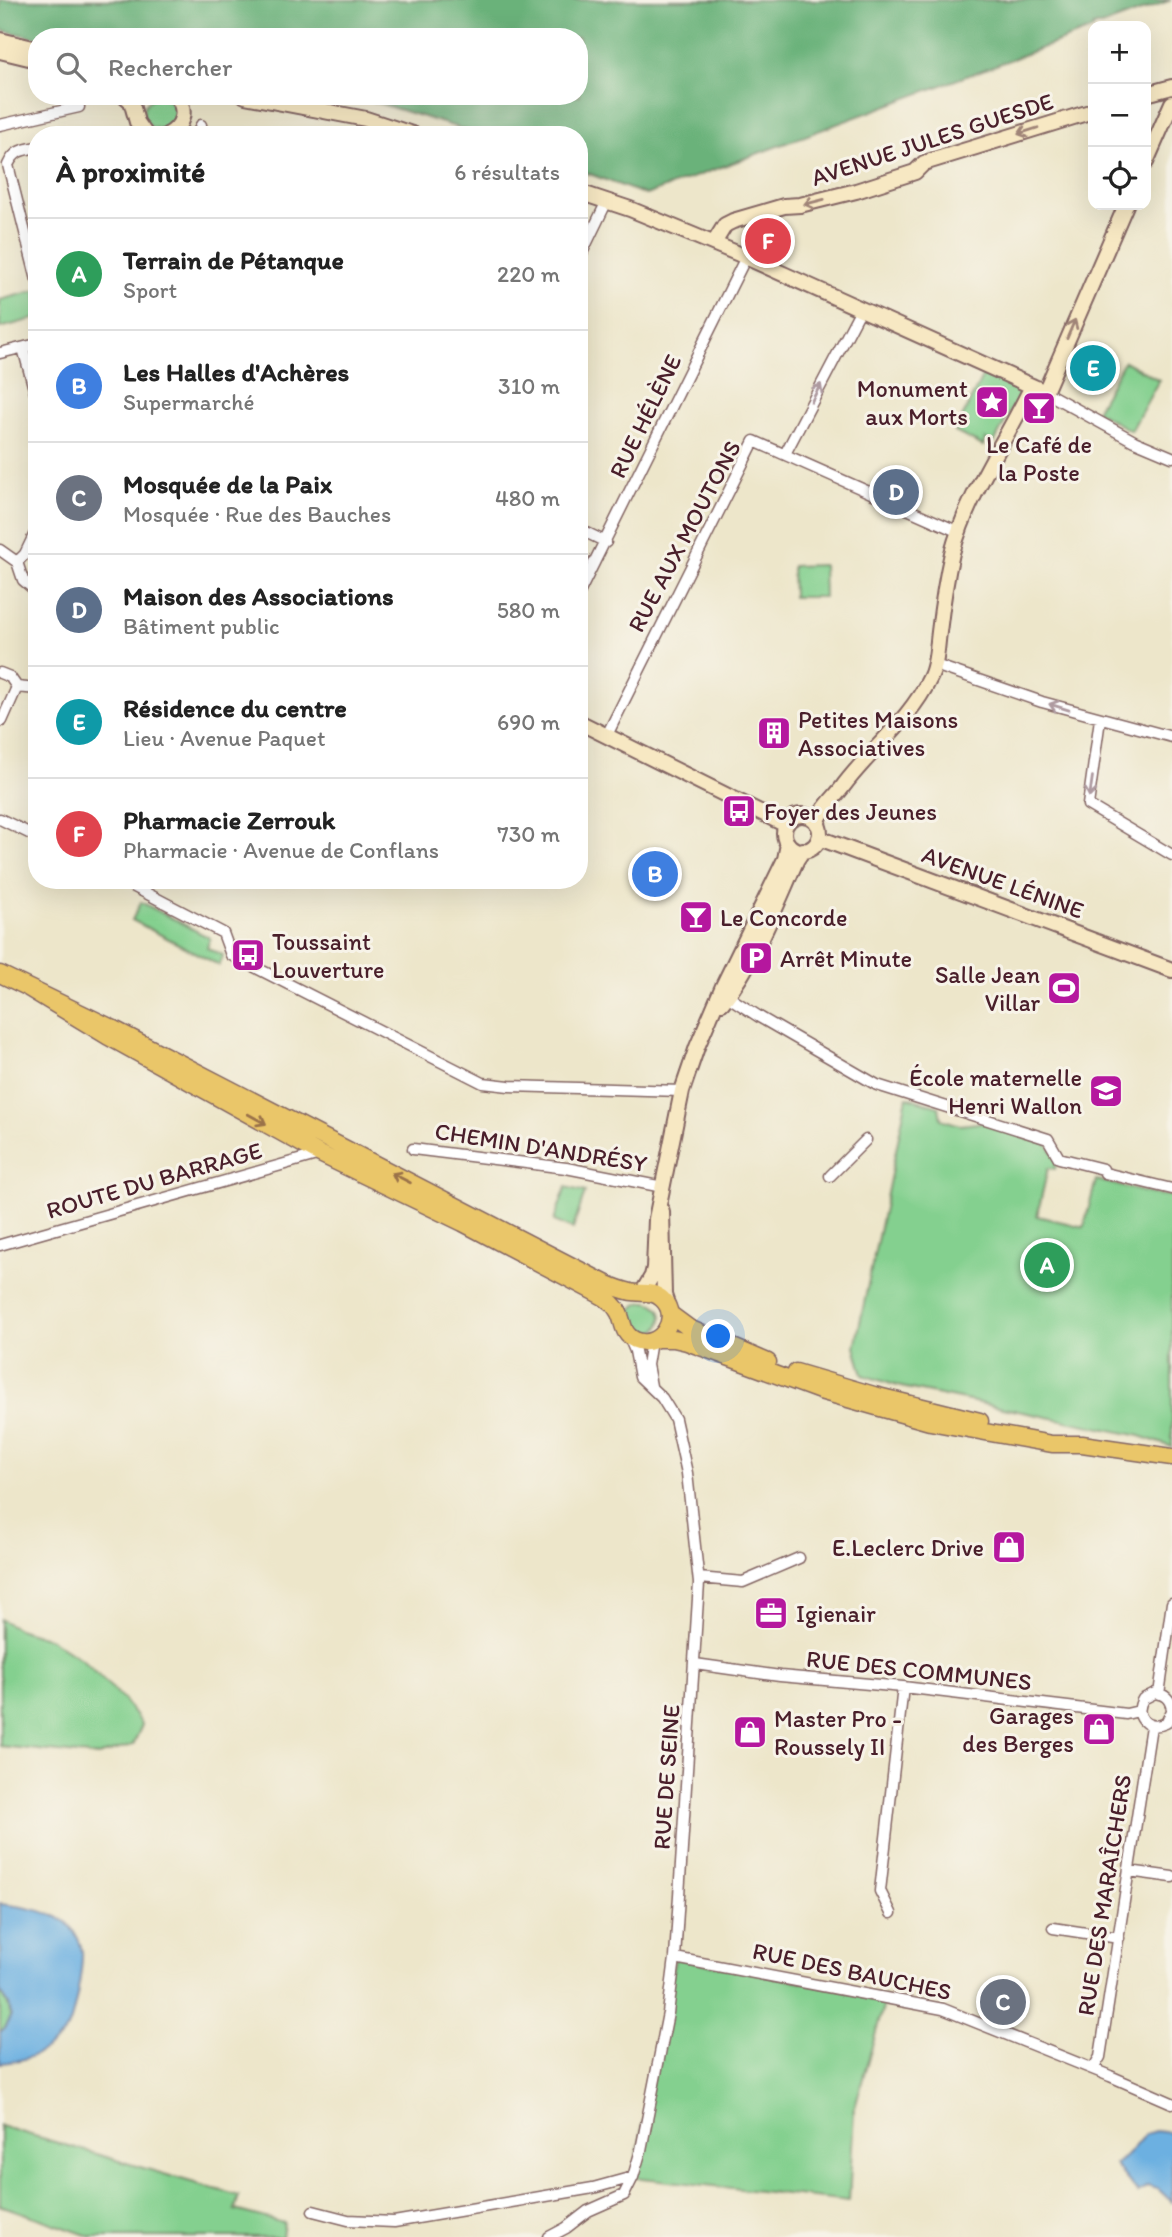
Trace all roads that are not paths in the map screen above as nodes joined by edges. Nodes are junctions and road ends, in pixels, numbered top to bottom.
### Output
1 (0, 40) edge
2 (28, 47) edge
3 (0, 51) edge
4 (28, 58) edge
5 (1172, 87) edge
6 (1151, 93) edge
7 (1172, 103) edge
8 (132, 105) edge
9 (137, 105) edge
10 (182, 105) edge
11 (292, 105) edge
12 (79, 107) dead end
13 (1088, 113) edge
14 (135, 114) junction
15 (0, 125) edge
16 (141, 126) edge
17 (178, 126) edge
18 (387, 126) edge
19 (28, 149) edge
20 (1151, 151) edge
21 (588, 195) edge
22 (607, 201) junction
23 (1124, 210) edge
24 (588, 240) edge
25 (714, 243) junction
26 (28, 244) edge
27 (746, 257) junction
28 (861, 309) junction
29 (28, 347) edge
30 (23, 348) junction
31 (0, 354) edge
32 (28, 367) edge
33 (1039, 389) junction
34 (785, 454) junction
35 (1172, 457) edge
36 (958, 532) junction
37 (588, 533) edge
38 (606, 542) junction
39 (28, 548) edge
40 (0, 550) edge
41 (17, 562) junction
42 (588, 576) edge
43 (28, 584) edge
44 (935, 665) junction
45 (0, 673) edge
46 (17, 687) junction
47 (28, 688) edge
48 (1100, 719) junction
49 (2, 721) dead end
50 (588, 726) edge
51 (607, 735) junction
52 (1172, 737) edge
53 (0, 819) edge
54 (786, 825) junction
55 (814, 826) junction
56 (28, 833) edge
57 (788, 844) junction
58 (803, 850) junction
59 (1172, 855) edge
60 (138, 889) edge
61 (1172, 970) edge
62 (0, 974) edge
63 (27, 988) junction
64 (727, 996) junction
65 (712, 1015) junction
66 (682, 1091) junction
67 (866, 1140) dead end
68 (413, 1149) dead end
69 (349, 1151) junction
70 (320, 1154) junction
71 (830, 1176) dead end
72 (663, 1187) junction
73 (1172, 1189) edge
74 (660, 1202) junction
75 (0, 1245) edge
76 (640, 1293) junction
77 (669, 1311) junction
78 (620, 1315) junction
79 (629, 1336) junction
80 (655, 1340) junction
81 (651, 1387) junction
82 (1082, 1444) junction
83 (1172, 1457) edge
84 (799, 1558) dead end
85 (699, 1578) junction
86 (1172, 1603) edge
87 (695, 1664) junction
88 (903, 1687) junction
89 (1159, 1693) junction
90 (1172, 1710) edge
91 (1139, 1711) junction
92 (1151, 1726) junction
93 (1129, 1871) junction
94 (1172, 1877) edge
95 (891, 1913) dead end
96 (1053, 1928) dead end
97 (1119, 1938) junction
98 (675, 1958) junction
99 (1093, 2069) junction
100 (1172, 2104) edge
101 (633, 2177) junction
102 (313, 2211) dead end
103 (548, 2237) edge

1 - 2 street
3 - 4 street
5 - 6 street
7 - 20 street
8 - 14 street
9 - 14 street
10 - 17 street
11 - 18 street
12 - 15 street
13 -> 25 street, AVENUE JULES GUESDE
14 - 16 street
19 - 26 street
21 - 22 street
22 - 24 street
22 - 25 street
33 -> 23 street
25 - 27 street
27 - 28 street
27 - 38 street, RUE HÉLÈNE
28 - 33 street
34 -> 28 street
29 - 30 street
30 - 31 street
30 - 32 street
33 - 35 street
33 - 36 street
34 - 36 street, RUE AUX MOUTONS
34 - 51 street, RUE AUX MOUTONS
36 - 44 street
37 - 38 street
38 - 42 street, RUE HÉLÈNE
39 - 41 street
40 - 41 street
41 - 43 street
48 -> 44 street
44 - 55 street
45 - 46 street
46 - 47 street
46 - 49 street
48 - 52 street
48 -> 59 street
50 - 51 street
51 - 54 street
53 - 56 street
54 - 55 street
54 - 57 street
55 - 58 street
55 - 61 street, AVENUE LÉNINE
57 - 58 street
57 - 65 street
58 - 64 street
60 - 66 street
62 - 63 main road
63 - 69 main road
63 -> 70 main road
64 - 65 street
64 - 73 street
65 - 66 street
66 - 72 street
67 - 71 street
68 - 72 street, CHEMIN D'ANDRÉSY
69 - 70 street
76 -> 69 main road
70 - 75 street, ROUTE DU BARRAGE
70 - 78 main road
72 - 74 street
74 - 76 street
74 - 77 street
76 - 77 main road
76 - 78 main road
77 - 80 main road
77 - 82 main road
78 - 79 main road
79 - 80 main road
79 - 81 street, RUE DE SEINE
80 - 81 street
80 - 82 main road
81 - 85 street, RUE DE SEINE
82 - 83 main road
84 - 85 street
85 - 87 street, RUE DE SEINE
86 - 89 street
87 - 88 street, RUE DES COMMUNES
87 - 98 street, RUE DE SEINE
88 - 91 street, RUE DES COMMUNES
88 - 95 street
89 - 90 street
89 - 91 street
90 - 92 street
91 - 92 street
92 - 93 street, RUE DES MARAÎCHERS
93 - 94 street
93 - 97 street, RUE DES MARAÎCHERS
96 - 97 street
97 - 99 street, RUE DES MARAÎCHERS
98 - 99 street, RUE DES BAUCHES
98 - 101 street, RUE DE SEINE
99 - 100 street, RUE DES BAUCHES
101 - 102 street
101 - 103 street

